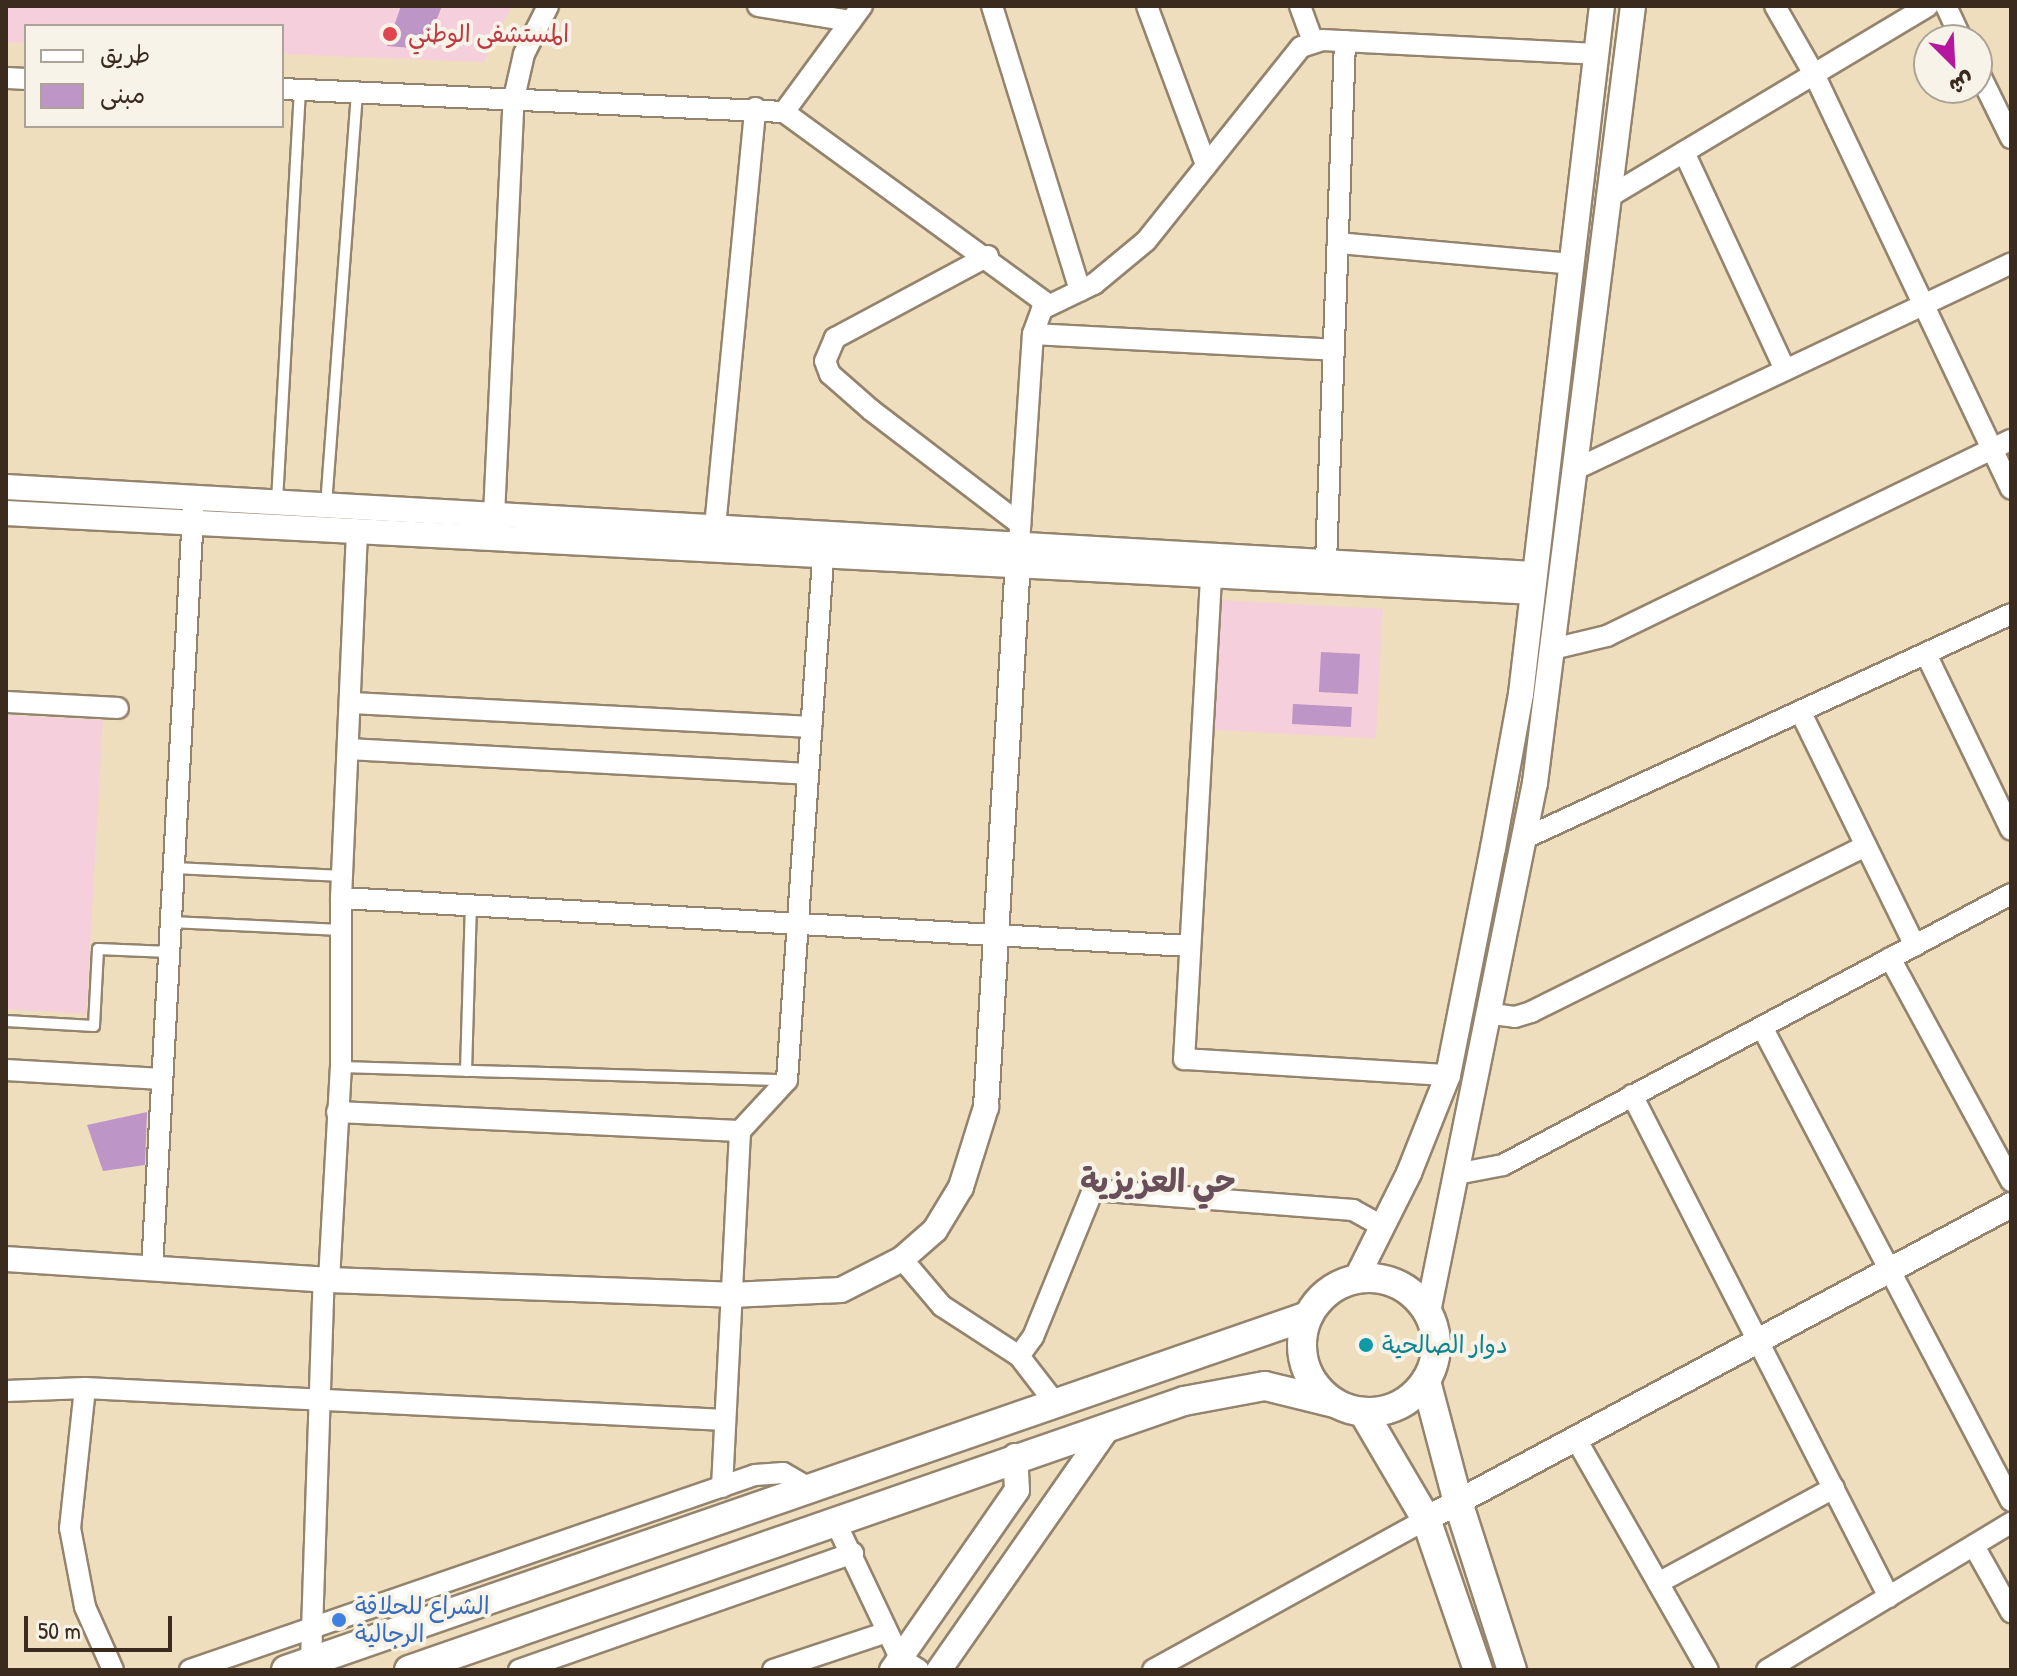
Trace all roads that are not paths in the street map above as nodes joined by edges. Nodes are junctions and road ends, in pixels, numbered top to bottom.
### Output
1 (548, 6) edge
2 (758, 6) edge
3 (992, 6) edge
4 (1147, 6) edge
5 (1300, 6) edge
6 (1602, 6) edge
7 (1633, 6) edge
8 (1775, 6) edge
9 (1928, 6) edge
10 (857, 13) edge
11 (1313, 41) junction
12 (1345, 41) junction
13 (1596, 54) junction
14 (1814, 74) junction
15 (291, 89) edge
16 (357, 92) junction
17 (514, 98) junction
18 (1993, 101) edge
19 (755, 108) junction
20 (784, 112) junction
21 (2011, 138) edge
22 (1684, 152) junction
23 (1206, 165) junction
24 (1607, 198) junction
25 (1338, 243) junction
26 (988, 256) junction
27 (2011, 263) edge
28 (1573, 264) junction
29 (1080, 291) junction
30 (1046, 303) junction
31 (1923, 305) junction
32 (1033, 334) junction
33 (1334, 350) junction
34 (1785, 370) junction
35 (2002, 444) edge
36 (1576, 469) junction
37 (6, 487) edge
38 (2011, 489) edge
39 (194, 497) junction
40 (277, 503) junction
41 (326, 506) junction
42 (6, 513) edge
43 (494, 515) junction
44 (192, 524) junction
45 (715, 527) junction
46 (357, 533) junction
47 (1019, 546) junction
48 (823, 558) junction
49 (1326, 562) junction
50 (1211, 578) junction
51 (1533, 583) junction
52 (2011, 614) edge
53 (1553, 649) junction
54 (1926, 654) junction
55 (6, 702) edge
56 (352, 703) junction
57 (118, 708) dead end
58 (1801, 713) junction
59 (811, 727) junction
60 (348, 749) junction
61 (807, 774) junction
62 (2011, 830) edge
63 (1523, 839) junction
64 (1866, 846) junction
65 (174, 868) junction
66 (343, 876) junction
67 (2011, 894) edge
68 (341, 898) junction
69 (471, 905) junction
70 (171, 922) junction
71 (798, 925) junction
72 (341, 930) junction
73 (997, 936) junction
74 (1190, 946) junction
75 (1915, 946) junction
76 (169, 952) junction
77 (1890, 958) junction
78 (1492, 1014) junction
79 (6, 1021) edge
80 (1762, 1027) junction
81 (341, 1067) junction
82 (6, 1070) edge
83 (466, 1071) junction
84 (1448, 1075) junction
85 (162, 1079) junction
86 (787, 1080) junction
87 (1632, 1095) junction
88 (337, 1112) junction
89 (740, 1131) junction
90 (1456, 1174) junction
91 (2011, 1181) edge
92 (2011, 1205) edge
93 (1384, 1227) junction
94 (6, 1259) edge
95 (902, 1259) junction
96 (152, 1269) junction
97 (1890, 1270) junction
98 (326, 1279) junction
99 (1356, 1279) junction
100 (731, 1295) junction
101 (1428, 1312) junction
102 (1308, 1316) junction
103 (1758, 1341) junction
104 (1019, 1356) junction
105 (1426, 1381) junction
106 (85, 1388) junction
107 (6, 1391) edge
108 (317, 1399) junction
109 (1053, 1400) junction
110 (1335, 1403) junction
111 (1363, 1412) junction
112 (725, 1420) junction
113 (1109, 1426) junction
114 (1576, 1439) junction
115 (1015, 1456) junction
116 (722, 1487) junction
117 (807, 1487) junction
118 (1834, 1488) junction
119 (2011, 1501) edge
120 (1458, 1502) junction
121 (1426, 1519) junction
122 (835, 1521) junction
123 (2011, 1523) edge
124 (1974, 1546) junction
125 (853, 1553) junction
126 (1658, 1583) junction
127 (1889, 1597) junction
128 (2011, 1612) edge
129 (311, 1628) junction
130 (887, 1632) junction
131 (568, 1662) edge
132 (298, 1666) edge
133 (904, 1666) edge
134 (1471, 1667) edge
135 (113, 1670) edge
136 (190, 1670) edge
137 (409, 1670) edge
138 (519, 1670) edge
139 (773, 1670) edge
140 (939, 1670) edge
141 (1153, 1670) edge
142 (1512, 1670) edge
143 (1708, 1670) edge
144 (1767, 1670) edge

1 - 17 street
2 - 10 street
3 - 29 street
4 - 23 street
5 - 11 street
6 - 13 street
7 - 24 street
8 - 14 street
9 - 14 street
10 - 20 street
11 - 12 street
11 - 23 street
12 - 13 street
12 - 25 street
13 - 28 street
14 - 22 street
14 - 31 street
15 - 16 street
15 - 40 lane
16 - 17 street
16 - 41 lane
17 - 19 street
17 - 43 street
18 - 21 street
19 - 20 street
19 - 45 street
20 - 26 street
22 - 24 street
22 - 34 street
23 - 29 street
24 - 36 street
25 - 28 street
25 - 33 street
26 - 30 street
26 - 47 street
27 - 31 street
28 - 51 street
29 - 30 street
30 - 32 street
31 - 34 street
31 - 35 street
32 - 33 street
32 - 47 street
33 - 49 street
34 - 36 street
35 - 38 street
35 - 53 street
36 - 53 street
37 - 39 street
39 - 40 street
39 - 44 street
40 - 41 street
41 - 43 street
42 - 44 street
43 - 45 street
44 - 46 street
44 - 65 street
45 - 47 street
46 - 48 street
46 - 56 street
47 - 48 street
47 - 49 street
47 - 50 street
47 - 73 street
48 - 59 street
49 - 51 street
50 - 51 street
50 - 74 street
51 - 84 street
52 - 54 street
53 - 63 street
54 - 58 street
54 - 62 street
55 - 57 street
56 - 59 street
56 - 60 street
58 - 63 street
58 - 64 street
59 - 61 street
60 - 61 street
60 - 66 street
61 - 71 street
63 - 78 street
64 - 75 street
64 - 78 street
65 - 66 lane
65 - 70 street
66 - 68 street
67 - 75 street
68 - 69 street
68 - 72 street
69 - 71 street
69 - 83 lane
70 - 72 lane
70 - 76 street
71 - 73 street
71 - 86 street
72 - 81 street
73 - 74 street
73 - 95 street
74 - 84 street
75 - 77 street
76 - 79 lane
76 - 85 street
77 - 80 street
77 - 91 street
78 - 90 street
80 - 87 street
80 - 97 street
81 - 83 lane
81 - 88 street
82 - 85 street
83 - 86 lane
84 - 93 street
85 - 96 street
86 - 89 street
87 - 90 street
87 - 103 street
88 - 89 street
88 - 98 street
89 - 100 street
90 - 101 street
92 - 97 street
93 - 99 street
93 - 104 street
94 - 96 street
95 - 100 street
95 - 104 street
96 - 98 street
97 - 103 street
97 - 119 street
98 - 100 street
98 - 108 street
99 - 101 main road
99 - 102 main road
100 - 112 street
101 - 105 main road
102 - 109 main road
102 - 110 main road
103 - 114 street
103 - 118 street
104 - 109 street
105 - 111 main road
105 - 120 main road
106 - 107 street
106 - 108 street
106 - 135 street
108 - 112 street
108 - 129 street
109 - 117 main road
110 - 111 main road
110 - 113 main road
111 - 121 main road
112 - 116 street
113 - 115 main road
113 - 140 street
114 - 120 street
114 - 126 street
115 - 122 main road
115 - 133 street
116 - 117 street
116 - 129 street
117 - 132 main road
118 - 126 street
118 - 127 street
120 - 121 street
120 - 142 main road
121 - 134 main road
121 - 141 street
122 - 125 street
122 - 137 main road
123 - 124 street
124 - 127 street
124 - 128 street
125 - 130 street
125 - 131 street
126 - 143 street
127 - 144 street
129 - 132 street
129 - 136 street
130 - 133 street
130 - 139 street
131 - 138 street

